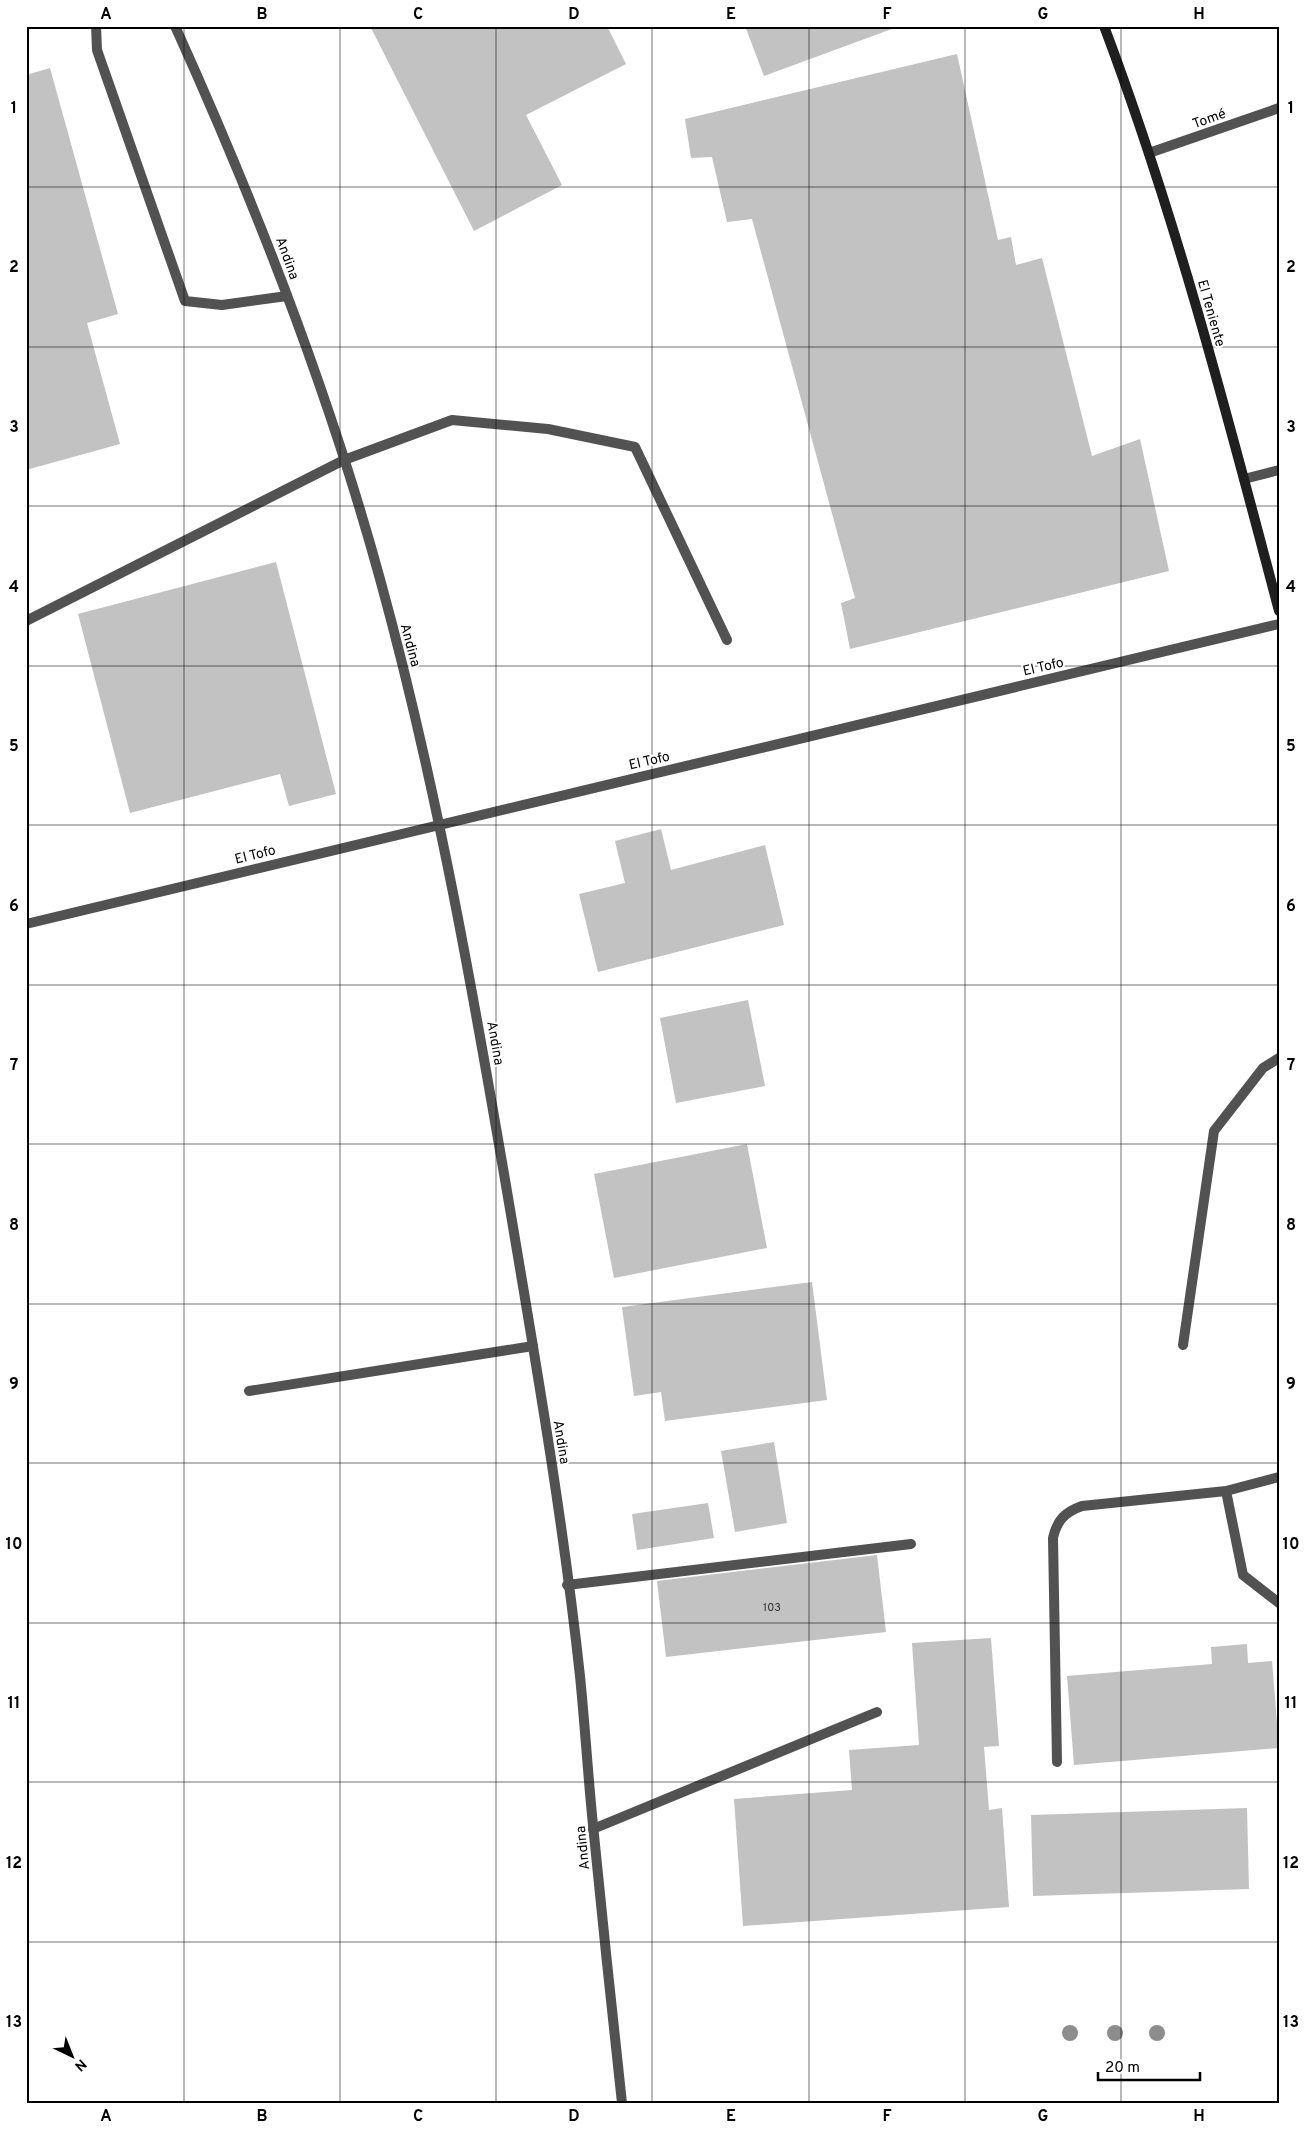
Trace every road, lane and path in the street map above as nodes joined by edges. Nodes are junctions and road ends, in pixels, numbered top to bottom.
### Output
1 (96, 26) edge
2 (175, 26) edge
3 (1104, 26) edge
4 (1279, 108) edge
5 (1149, 153) junction
6 (287, 296) junction
7 (344, 460) junction
8 (1279, 470) edge
9 (1244, 479) junction
10 (1279, 611) edge
11 (26, 621) edge
12 (1279, 624) edge
13 (727, 640) dead end
14 (439, 824) junction
15 (26, 924) edge
16 (1279, 1058) edge
17 (1183, 1345) dead end
18 (532, 1346) junction
19 (248, 1391) dead end
20 (1279, 1477) edge
21 (1226, 1492) junction
22 (911, 1544) dead end
23 (567, 1585) junction
24 (1279, 1603) edge
25 (876, 1712) dead end
26 (1057, 1762) dead end
27 (593, 1829) junction
28 (622, 2103) edge

1 - 6 street
2 - 6 street, Andina
3 - 5 main road, El Teniente
4 - 5 street, Tomé
5 - 9 main road, El Teniente
6 - 7 street, Andina
7 - 11 street
7 - 13 street
7 - 14 street, Andina
8 - 9 street
9 - 10 main road, El Teniente
12 - 14 street, El Tofo
14 - 15 street, El Tofo
14 - 18 street, Andina
16 - 17 street
18 - 19 street
18 - 23 street, Andina
20 - 21 street
21 - 24 street
21 - 26 street
22 - 23 street
23 - 27 street, Andina
25 - 27 street
27 - 28 street, Andina

